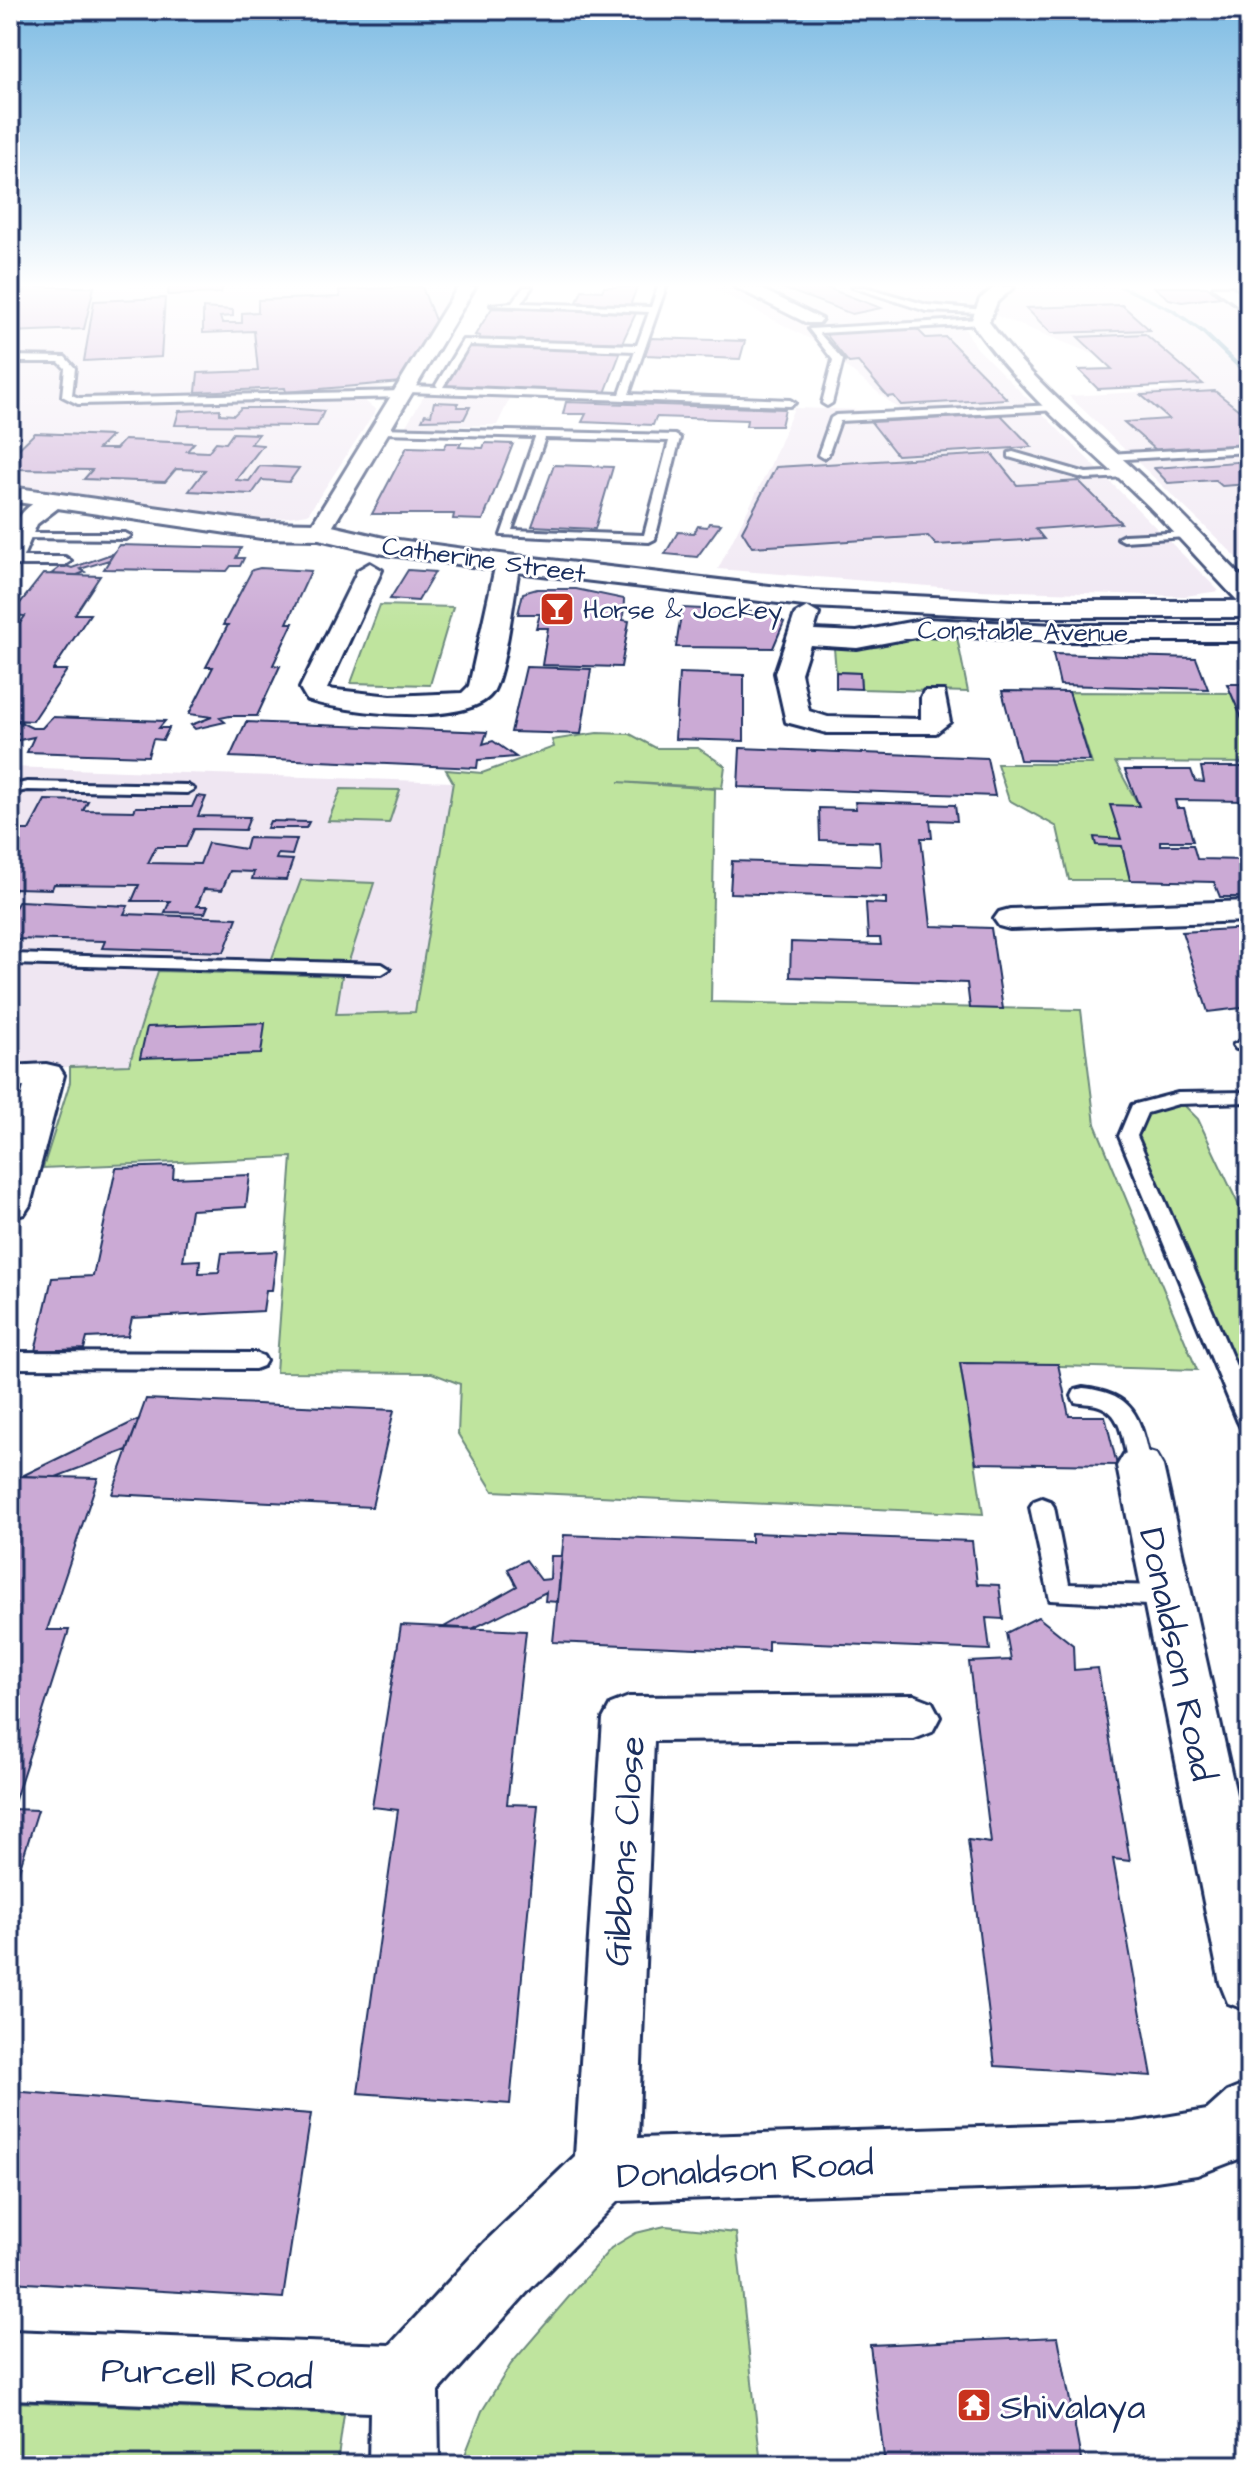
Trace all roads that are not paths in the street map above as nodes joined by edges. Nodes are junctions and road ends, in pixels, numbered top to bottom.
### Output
1 (399, 402) edge
2 (773, 402) edge
3 (1049, 402) edge
4 (790, 403) dead end
5 (1055, 408) junction
6 (382, 430) junction
7 (542, 433) junction
8 (1249, 449) edge
9 (823, 455) dead end
10 (1013, 455) dead end
11 (1108, 457) junction
12 (1127, 474) junction
13 (10, 494) edge
14 (56, 501) junction
15 (319, 531) junction
16 (1186, 534) junction
17 (20, 536) junction
18 (125, 536) dead end
19 (1124, 538) dead end
20 (10, 560) edge
21 (65, 561) dead end
22 (508, 563) junction
23 (370, 570) dead end
24 (1249, 598) edge
25 (812, 599) junction
26 (1249, 609) edge
27 (1249, 633) edge
28 (799, 637) junction
29 (934, 697) dead end
30 (187, 789) dead end
31 (10, 790) edge
32 (1249, 911) edge
33 (1010, 919) dead end
34 (10, 959) edge
35 (382, 969) dead end
36 (28, 1076) edge
37 (1249, 1097) edge
38 (10, 1205) edge
39 (10, 1360) edge
40 (255, 1361) dead end
41 (1083, 1396) dead end
42 (1249, 1422) edge
43 (1140, 1466) joint
44 (1042, 1507) dead end
45 (1168, 1596) junction
46 (914, 1717) dead end
47 (1249, 1983) edge
48 (1249, 2114) edge
49 (605, 2170) junction
50 (10, 2365) edge
51 (404, 2379) junction
52 (404, 2465) edge

1 - 6 street
2 - 4 lane
3 - 5 street
5 - 9 lane
5 - 11 street
6 - 7 lane
6 - 15 street
7 - 7 lane
8 - 11 lane
10 - 12 lane
11 - 12 street
12 - 16 street
13 - 14 street, Catherine Street
14 - 15 street, Catherine Street
14 - 17 street
15 - 22 street, Catherine Street
16 - 19 lane
16 - 24 street
17 - 18 lane
17 - 20 street
20 - 21 lane
22 - 23 street
22 - 25 street, Catherine Street
25 - 26 street, Catherine Street
25 - 28 street
27 - 28 street, Constable Avenue
28 - 29 street
30 - 31 lane
32 - 33 street
34 - 35 lane
36 - 38 street
37 - 42 lane
39 - 40 lane
41 - 43 lane
43 - 45 street, Donaldson Road
44 - 45 lane
45 - 47 street, Donaldson Road
46 - 49 street, Gibbons Close
48 - 49 street, Donaldson Road
49 - 51 street, Donaldson Road
50 - 51 street, Purcell Road
51 - 52 street

